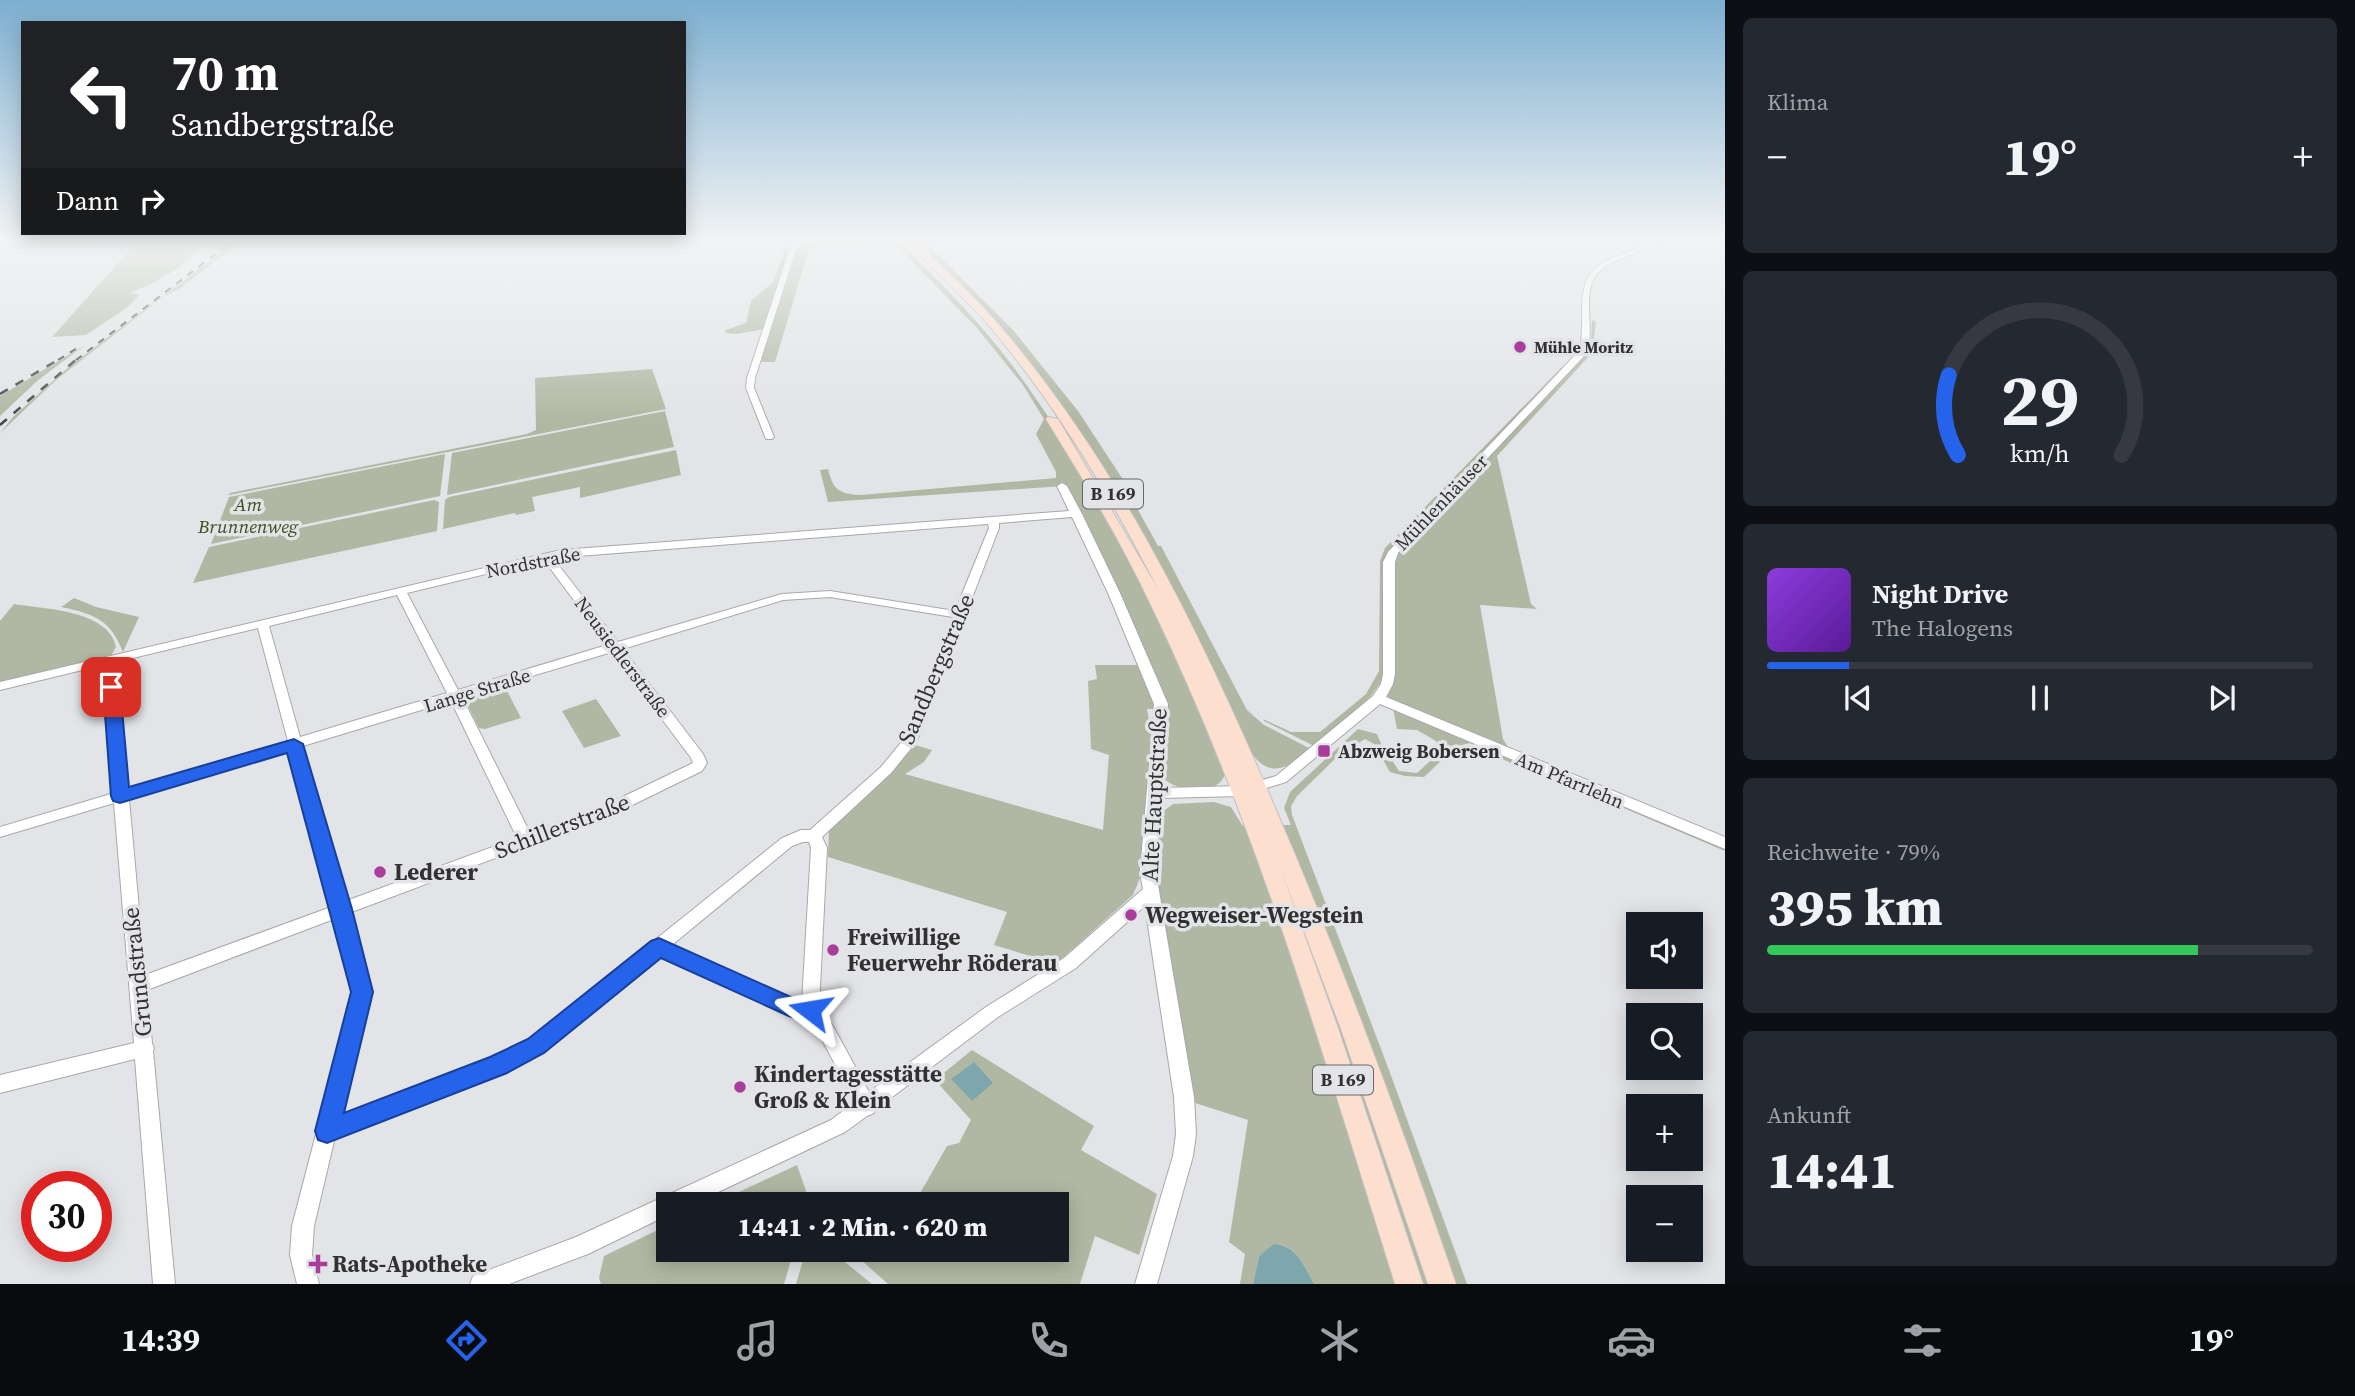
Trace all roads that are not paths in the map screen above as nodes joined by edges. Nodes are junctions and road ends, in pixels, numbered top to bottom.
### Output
1 (776, 300) edge
2 (960, 300) edge
3 (969, 300) edge
4 (1586, 300) edge
5 (769, 437) dead end
6 (1062, 486) dead end
7 (1077, 514) junction
8 (993, 521) junction
9 (547, 557) junction
10 (400, 591) junction
11 (960, 615) junction
12 (263, 624) junction
13 (615, 649) junction
14 (109, 659) junction
15 (0, 686) edge
16 (456, 697) junction
17 (1378, 699) junction
18 (294, 744) junction
19 (698, 757) joint
20 (1249, 789) junction
21 (1155, 793) junction
22 (120, 796) junction
23 (0, 832) edge
24 (814, 836) junction
25 (526, 841) junction
26 (1725, 844) edge
27 (1150, 892) junction
28 (342, 909) junction
29 (659, 947) junction
30 (137, 986) junction
31 (810, 1010) junction
32 (145, 1048) junction
33 (0, 1084) edge
34 (867, 1107) junction
35 (327, 1131) junction
36 (695, 1192) edge
37 (656, 1210) edge
38 (308, 1283) edge
39 (164, 1284) edge
40 (481, 1284) edge
41 (1146, 1284) edge
42 (1409, 1284) edge
43 (1442, 1284) edge

1 - 5 street
2 - 20 main road, B 169
3 - 20 main road, B 169
4 - 17 street, Mühlenhäuser
6 - 7 street, Alte Hauptstraße
7 - 8 street, Nordstraße
7 - 21 street, Alte Hauptstraße
8 - 9 street, Nordstraße
8 - 11 street, Sandbergstraße
9 - 10 street, Nordstraße
9 - 13 street, Neusiedlerstraße
10 - 12 street, Nordstraße
10 - 16 street
11 - 13 street, Lange Straße
11 - 24 street, Sandbergstraße
12 - 14 street, Nordstraße
12 - 18 street
13 - 16 street, Lange Straße
13 - 19 street, Neusiedlerstraße
14 - 15 street, Nordstraße
14 - 22 street, Grundstraße
16 - 18 street, Lange Straße
16 - 25 street
17 - 20 street, Mühlenhäuser
17 - 26 street, Am Pfarrlehn
18 - 22 street, Lange Straße
18 - 28 street
19 - 25 street, Schillerstraße
20 - 21 street
20 - 42 main road, B 169
20 - 43 main road, B 169
21 - 27 street, Alte Hauptstraße
22 - 23 street, Lange Straße
22 - 30 street, Grundstraße
24 - 29 street, Sandbergstraße
24 - 31 street
25 - 28 street, Schillerstraße
27 - 34 street
27 - 41 street, Alte Hauptstraße
28 - 30 street, Schillerstraße
28 - 35 street
29 - 31 street
29 - 35 street, Sandbergstraße
30 - 32 street, Grundstraße
31 - 34 street
32 - 33 street
32 - 39 street, Grundstraße
34 - 36 street
35 - 38 street
37 - 40 street

